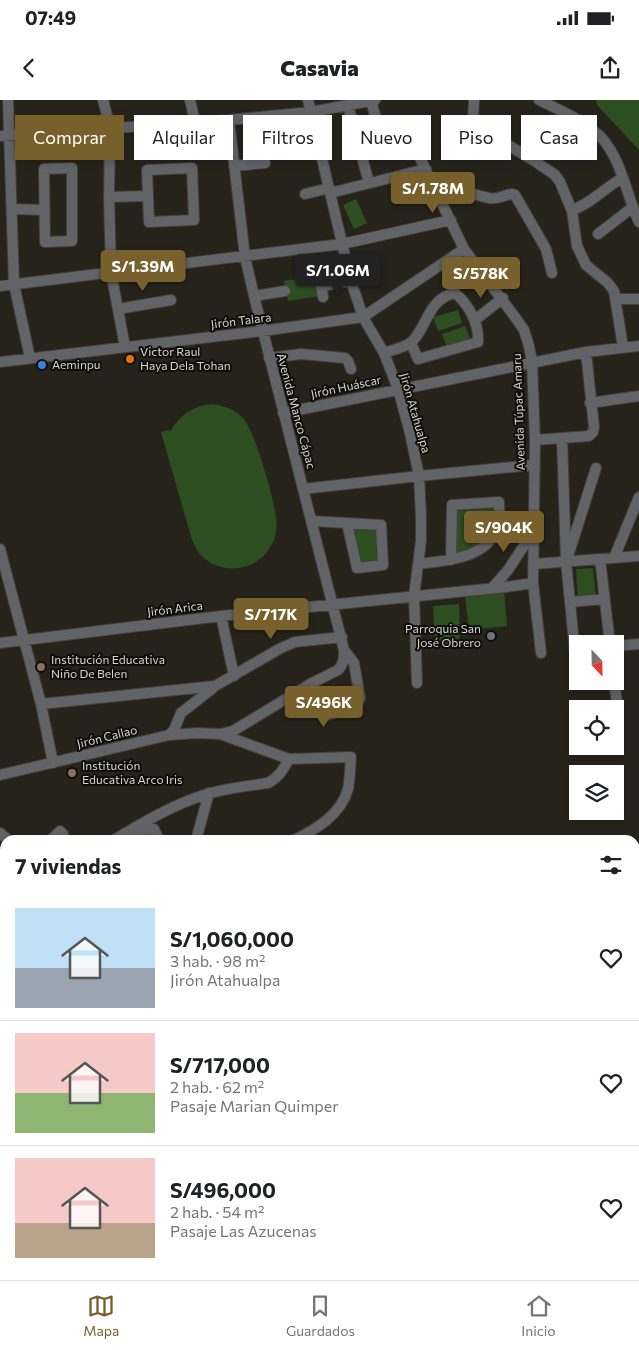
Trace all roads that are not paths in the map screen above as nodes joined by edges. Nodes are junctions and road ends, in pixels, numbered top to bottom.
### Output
1 (8, 100) edge
2 (103, 100) edge
3 (190, 100) edge
4 (308, 100) edge
5 (474, 100) edge
6 (539, 100) edge
7 (373, 101) edge
8 (348, 105) junction
9 (311, 112) junction
10 (107, 115) edge
11 (193, 115) edge
12 (233, 120) edge
13 (5, 135) edge
14 (233, 157) edge
15 (110, 160) edge
16 (265, 163) dead end
17 (234, 166) junction
18 (426, 169) junction
19 (623, 178) junction
20 (369, 183) junction
21 (330, 190) junction
22 (305, 194) dead end
23 (148, 196) junction
24 (109, 198) junction
25 (440, 202) junction
26 (633, 207) junction
27 (12, 210) junction
28 (44, 210) junction
29 (572, 210) junction
30 (451, 220) junction
31 (639, 222) edge
32 (598, 234) dead end
33 (342, 244) junction
34 (464, 249) junction
35 (245, 257) junction
36 (111, 272) junction
37 (552, 273) dead end
38 (319, 275) dead end
39 (351, 281) junction
40 (14, 284) junction
41 (0, 286) edge
42 (285, 291) dead end
43 (254, 296) junction
44 (503, 298) junction
45 (616, 299) junction
46 (639, 299) edge
47 (172, 300) dead end
48 (118, 309) junction
49 (363, 317) junction
50 (475, 320) junction
51 (262, 331) junction
52 (411, 343) junction
53 (624, 346) junction
54 (639, 346) edge
55 (125, 347) junction
56 (586, 352) junction
57 (384, 353) junction
58 (30, 358) junction
59 (269, 358) junction
60 (0, 362) edge
61 (532, 362) junction
62 (351, 369) dead end
63 (398, 389) junction
64 (639, 396) edge
65 (590, 403) junction
66 (283, 412) junction
67 (562, 438) junction
68 (535, 440) junction
69 (534, 466) junction
70 (596, 468) dead end
71 (419, 476) junction
72 (303, 489) junction
73 (639, 497) edge
74 (312, 522) junction
75 (346, 523) junction
76 (534, 531) junction
77 (0, 549) edge
78 (639, 556) edge
79 (614, 558) junction
80 (600, 559) junction
81 (451, 560) junction
82 (566, 561) junction
83 (418, 564) junction
84 (534, 564) junction
85 (533, 582) junction
86 (492, 588) junction
87 (414, 596) junction
88 (605, 599) junction
89 (570, 602) junction
90 (333, 604) junction
91 (221, 616) junction
92 (573, 635) edge
93 (609, 635) edge
94 (342, 638) junction
95 (24, 640) junction
96 (0, 643) edge
97 (639, 644) edge
98 (624, 645) edge
99 (344, 650) junction
100 (541, 653) dead end
101 (234, 676) junction
102 (312, 683) junction
103 (417, 683) dead end
104 (215, 686) junction
105 (181, 690) junction
106 (41, 704) junction
107 (186, 707) junction
108 (220, 734) junction
109 (169, 735) junction
110 (289, 759) junction
111 (52, 763) junction
112 (0, 774) edge
113 (210, 793) junction
114 (129, 831) junction
115 (122, 835) edge
116 (157, 835) edge
117 (197, 835) edge
118 (305, 835) edge

1 - 13 street
2 - 10 street
3 - 11 street
4 - 9 street, Jirón Atahualpa
5 - 29 street
6 - 19 street
7 - 8 street
7 - 18 street, Avenida Túpac Amaru
8 - 9 street
8 - 20 street
9 - 12 street
9 - 21 street, Jirón Atahualpa
13 - 27 street
14 - 17 street, Avenida Manco Cápac
15 - 24 street
16 - 17 street
17 - 35 street, Avenida Manco Cápac
18 - 20 street
18 - 25 street, Avenida Túpac Amaru
19 - 26 street
19 - 29 street
20 - 21 street
21 - 22 street
21 - 33 street, Jirón Atahualpa
23 - 23 street
23 - 24 street
24 - 36 street
25 - 30 street, Avenida Túpac Amaru
25 - 37 street
26 - 31 street
26 - 32 street
27 - 28 street
27 - 40 street
28 - 28 street
29 - 45 street
30 - 33 street
30 - 34 street, Avenida Túpac Amaru
33 - 35 street
33 - 39 street, Jirón Atahualpa
34 - 44 street, Avenida Túpac Amaru
34 - 49 street, Jirón Talara
35 - 36 street
35 - 43 street, Avenida Manco Cápac
36 - 40 street
36 - 48 street
38 - 39 street
39 - 49 street, Jirón Atahualpa
40 - 41 street
40 - 58 street
42 - 43 street
43 - 51 street, Avenida Manco Cápac
44 - 50 street
44 - 61 street, Avenida Túpac Amaru
45 - 46 street
45 - 53 street
47 - 48 street
48 - 55 street
49 - 51 street, Jirón Talara
49 - 57 street, Jirón Atahualpa
50 - 52 street
50 - 52 street
51 - 55 street, Jirón Talara
51 - 59 street, Avenida Manco Cápac
52 - 57 street
53 - 54 street, Jirón Huáscar
53 - 56 street, Jirón Huáscar
55 - 58 street, Jirón Talara
56 - 61 street, Jirón Huáscar
56 - 65 street
57 - 63 street, Jirón Atahualpa
58 - 60 street, Jirón Talara
59 - 62 street
59 - 66 street, Avenida Manco Cápac
61 - 63 street, Jirón Huáscar
61 - 68 street, Avenida Túpac Amaru
63 - 66 street, Jirón Huáscar
63 - 71 street, Jirón Atahualpa
64 - 65 street
65 - 67 street
66 - 72 street, Avenida Manco Cápac
67 - 68 street
67 - 82 street
68 - 69 street, Avenida Túpac Amaru
69 - 71 street
69 - 76 street, Avenida Túpac Amaru
70 - 82 street
71 - 72 street
71 - 83 street, Jirón Atahualpa
72 - 74 street, Avenida Manco Cápac
73 - 79 street
74 - 75 street
74 - 90 street, Avenida Manco Cápac
75 - 75 street
76 - 84 street, Avenida Túpac Amaru
76 - 86 street
77 - 95 street
78 - 79 street
79 - 80 street
80 - 82 street
80 - 88 street
81 - 81 street
81 - 83 street
82 - 84 street
82 - 89 street
83 - 87 street, Jirón Atahualpa
84 - 85 street, Avenida Túpac Amaru
85 - 86 street, Jirón Arica
85 - 100 street, Avenida Túpac Amaru
86 - 87 street, Jirón Arica
87 - 90 street, Jirón Arica
87 - 103 street, Jirón Atahualpa
88 - 89 street
88 - 93 street
89 - 92 street
90 - 91 street, Jirón Arica
90 - 94 street, Avenida Manco Cápac
91 - 95 street, Jirón Arica
91 - 101 street
94 - 99 street, Avenida Manco Cápac
94 - 101 street
95 - 96 street, Jirón Arica
95 - 106 street
97 - 98 street
99 - 102 street
99 - 102 street, Avenida Manco Cápac
101 - 104 street
102 - 108 street
104 - 105 street
104 - 107 street
105 - 106 street
105 - 107 street
106 - 111 street
107 - 109 street
108 - 109 street, Jirón Callao
108 - 110 street
109 - 111 street, Jirón Callao
110 - 113 street
110 - 118 street
111 - 112 street, Jirón Callao
113 - 114 street
113 - 117 street
114 - 115 street
114 - 116 street

